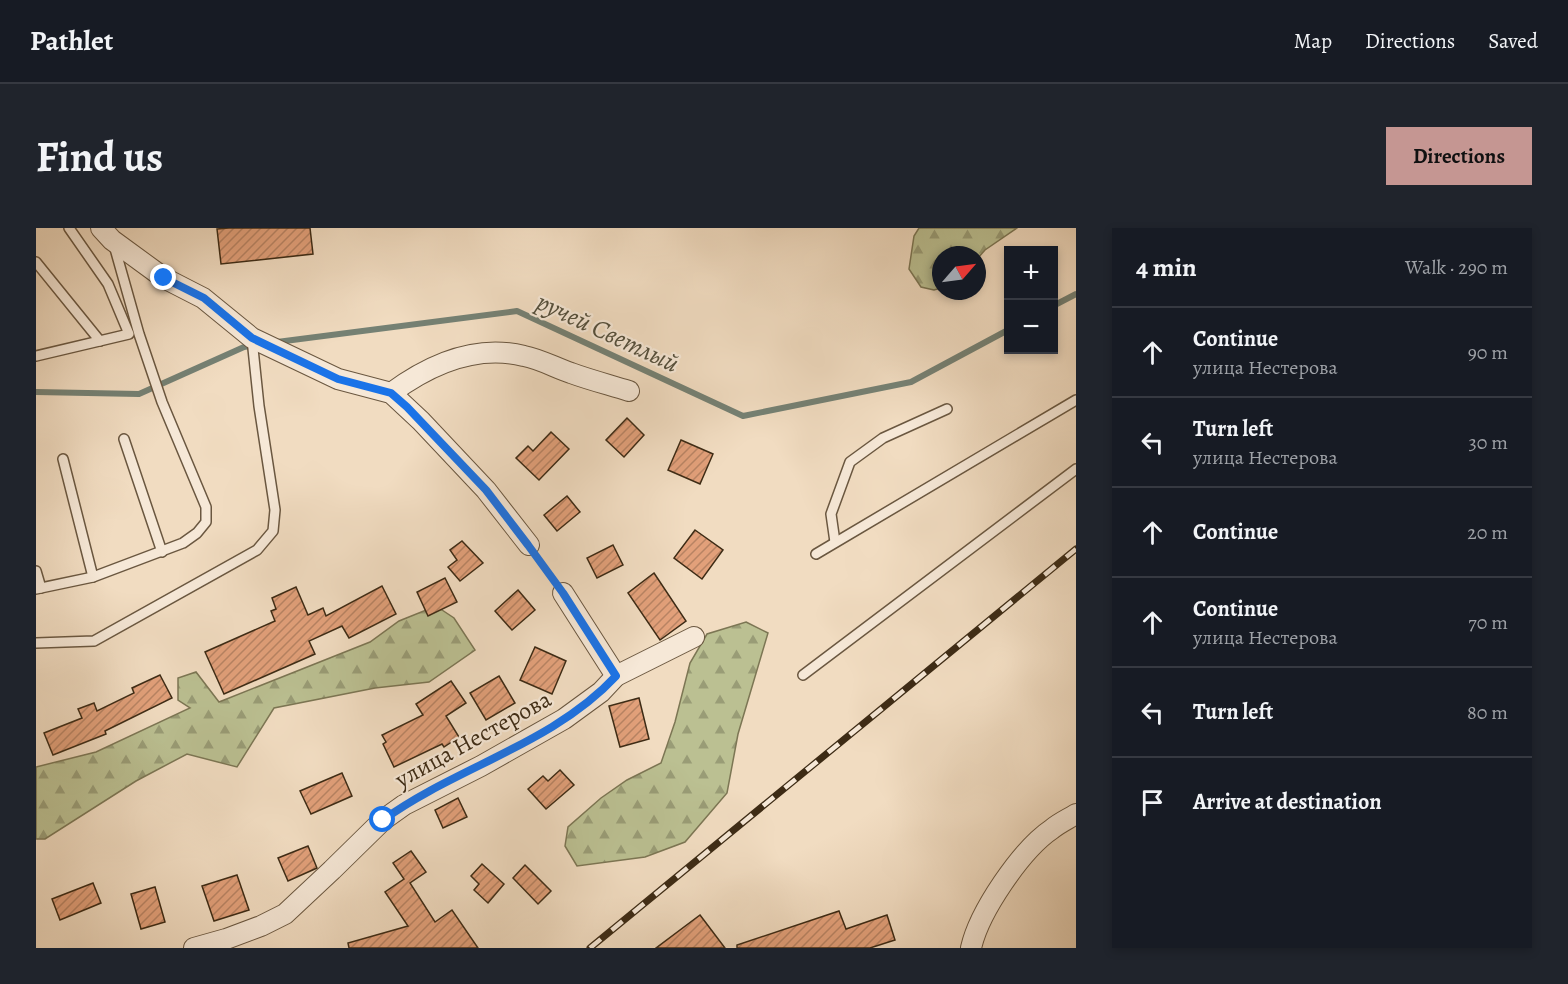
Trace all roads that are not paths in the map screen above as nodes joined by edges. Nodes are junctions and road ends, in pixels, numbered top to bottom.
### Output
1 (69, 228) edge
2 (107, 234) edge
3 (36, 262) edge
4 (252, 339) junction
5 (100, 341) junction
6 (36, 356) edge
7 (629, 391) dead end
8 (391, 393) junction
9 (1076, 400) edge
10 (947, 409) dead end
11 (124, 439) dead end
12 (63, 459) dead end
13 (1076, 469) edge
14 (835, 542) junction
15 (528, 545) road end
16 (162, 552) junction
17 (816, 554) dead end
18 (36, 571) edge
19 (93, 577) junction
20 (39, 589) edge
21 (563, 593) road end
22 (694, 638) dead end
23 (36, 643) edge
24 (803, 675) dead end
25 (616, 676) junction
26 (1076, 814) edge
27 (194, 948) edge
28 (971, 948) edge

1 - 5 lane
2 - 4 street
2 - 16 lane
3 - 5 lane
4 - 8 street
4 - 23 lane
5 - 6 lane
7 - 8 street
8 - 15 street
9 - 14 lane
10 - 14 lane
11 - 16 lane
12 - 19 lane
13 - 24 lane
14 - 17 lane
16 - 19 lane
18 - 20 lane
19 - 20 lane
21 - 25 street
22 - 25 street
25 - 27 street, улица Нестерова
26 - 28 street

